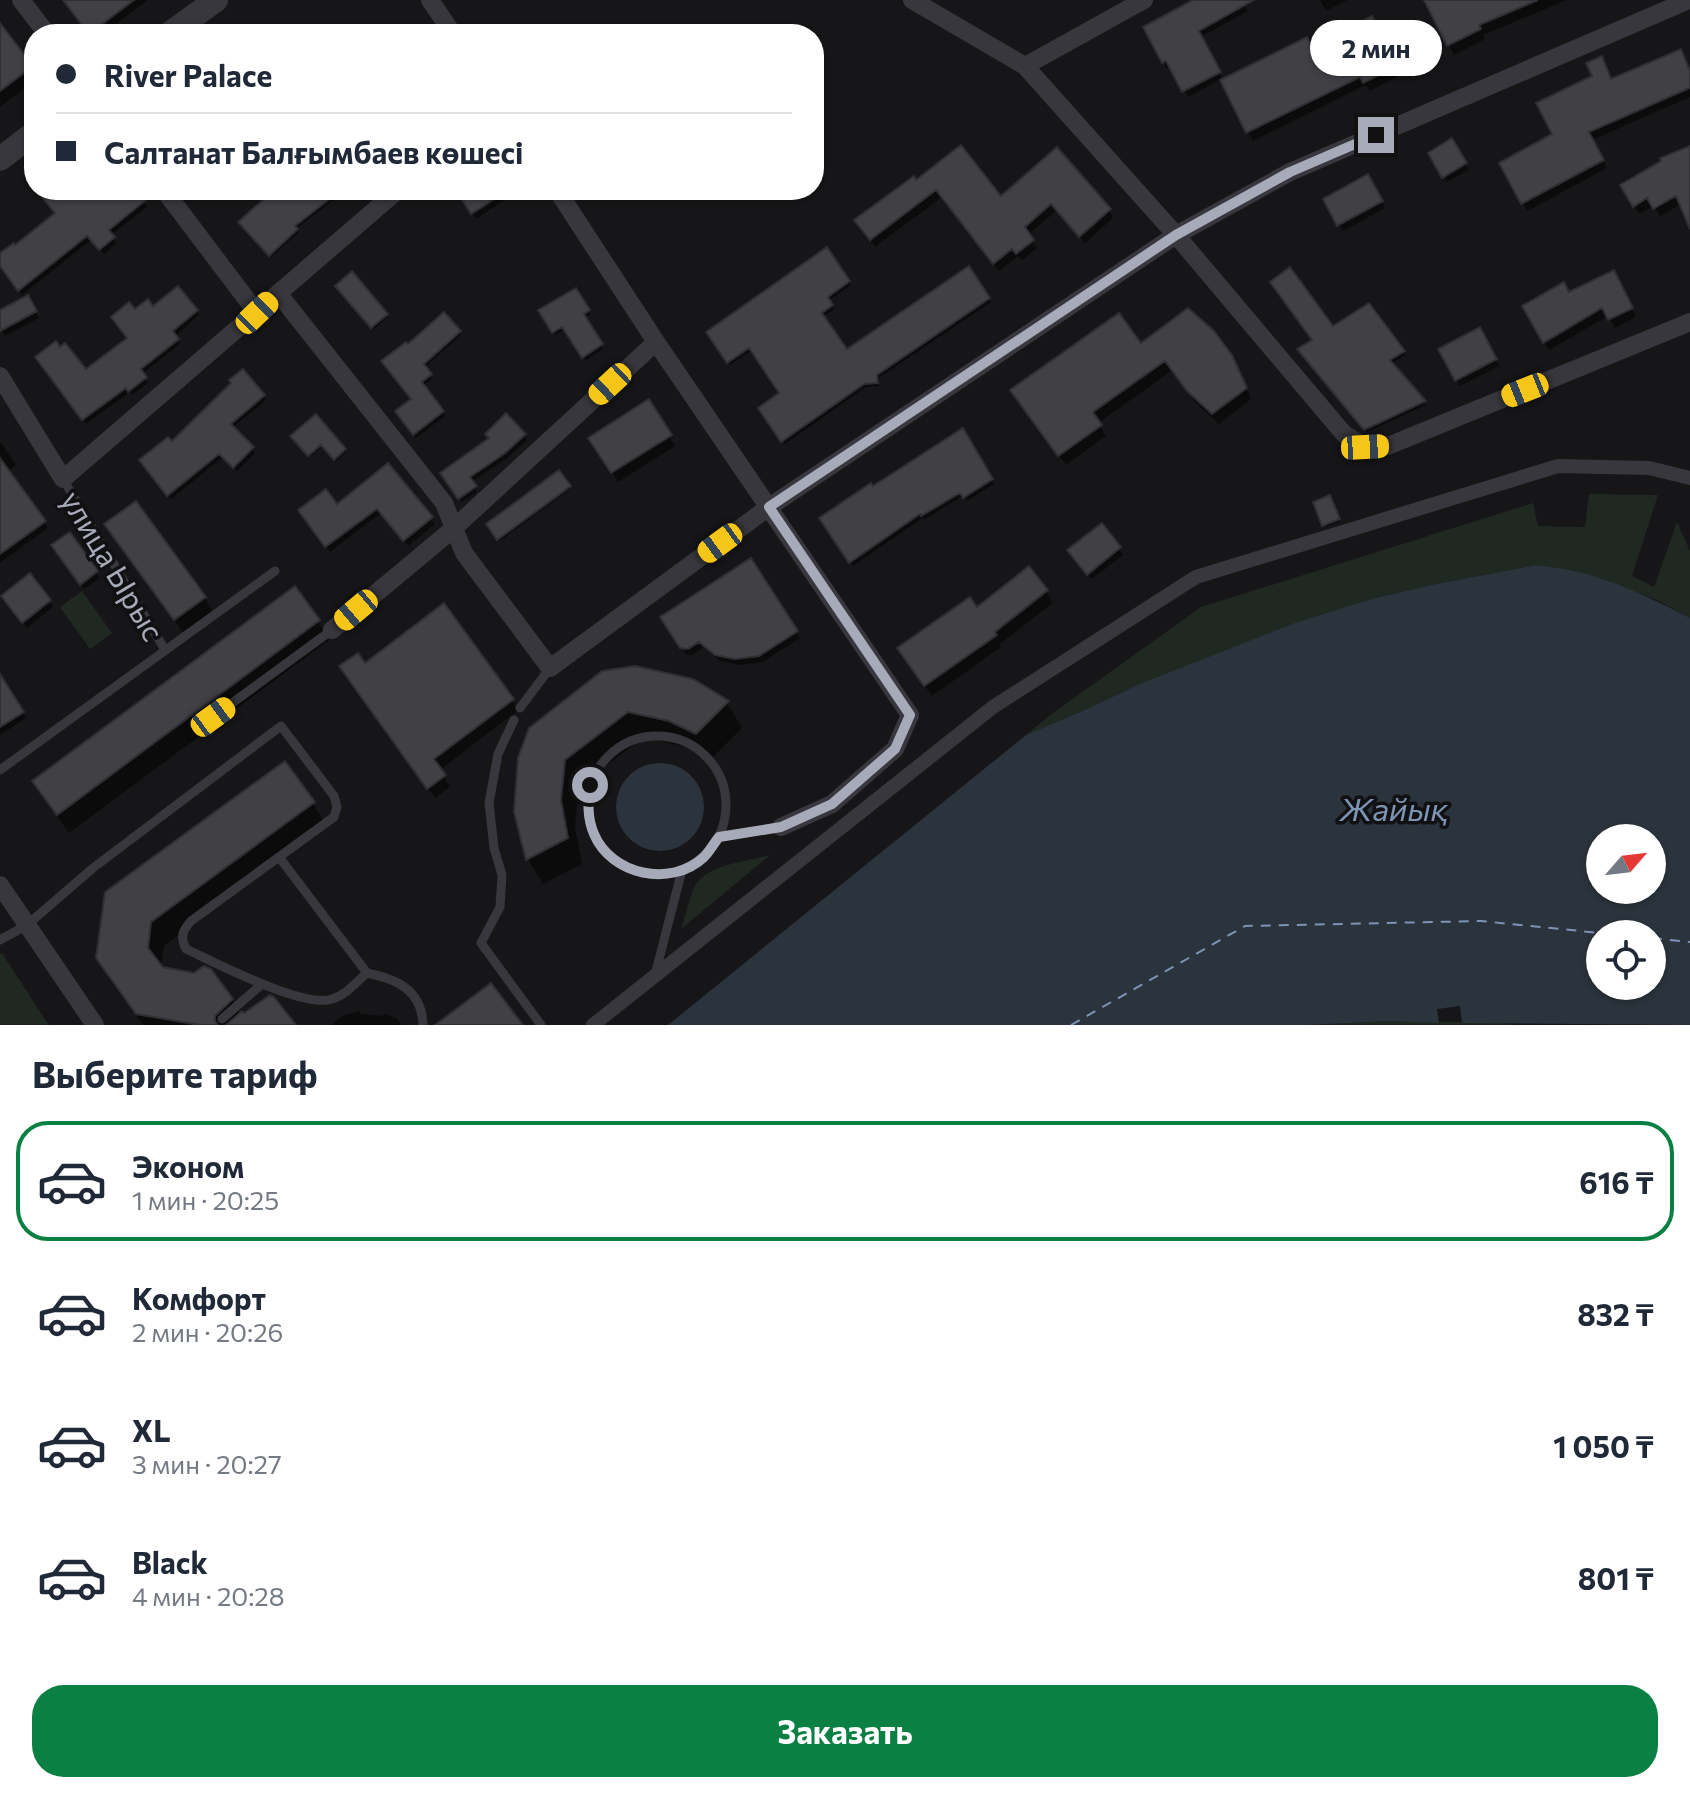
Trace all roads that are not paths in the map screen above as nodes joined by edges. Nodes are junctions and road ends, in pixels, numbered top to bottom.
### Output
1 (21, 0) edge
2 (216, 0) edge
3 (430, 0) edge
4 (912, 0) edge
5 (1144, 0) edge
6 (1689, 0) edge
7 (39, 24) edge
8 (183, 24) edge
9 (446, 24) edge
10 (1025, 66) junction
11 (24, 141) edge
12 (0, 159) edge
13 (172, 200) edge
14 (386, 200) edge
15 (564, 200) edge
16 (1176, 235) junction
17 (278, 293) junction
18 (257, 313) junction
19 (1690, 322) edge
20 (656, 342) junction
21 (0, 376) edge
22 (1690, 478) edge
23 (63, 479) junction
24 (769, 507) junction
25 (453, 529) junction
26 (275, 571) dead end
27 (332, 630) joint
28 (165, 650) junction
29 (550, 668) junction
30 (520, 708) dead end
31 (213, 717) dead end
32 (514, 720) dead end
33 (0, 770) edge
34 (781, 827) joint
35 (719, 837) junction
36 (279, 857) junction
37 (682, 870) junction
38 (0, 885) edge
39 (27, 925) junction
40 (0, 940) edge
41 (367, 973) junction
42 (655, 975) junction
43 (262, 984) junction
44 (222, 1019) dead end
45 (95, 1025) edge
46 (423, 1025) edge
47 (541, 1025) edge
48 (593, 1025) edge

1 - 7 street
2 - 8 street
3 - 9 street
4 - 10 street
5 - 10 street
6 - 16 street
10 - 16 street
11 - 12 street
13 - 18 street
14 - 17 street
15 - 20 street
16 - 19 street
16 - 24 street
17 - 18 street
17 - 25 street
18 - 23 street
20 - 24 street
20 - 25 street
21 - 23 street
22 - 42 street
23 - 28 lane, улица Ырыс
24 - 29 street
24 - 34 street
25 - 27 street
25 - 29 street
26 - 28 lane
27 - 31 lane
28 - 33 lane
29 - 30 lane
32 - 47 lane
34 - 35 lane
35 - 37 lane
35 - 37 lane
36 - 39 lane
36 - 41 lane
36 - 43 lane
37 - 42 lane
38 - 39 street
39 - 40 lane
39 - 45 street
41 - 43 lane
41 - 46 lane
42 - 48 street
43 - 44 lane

